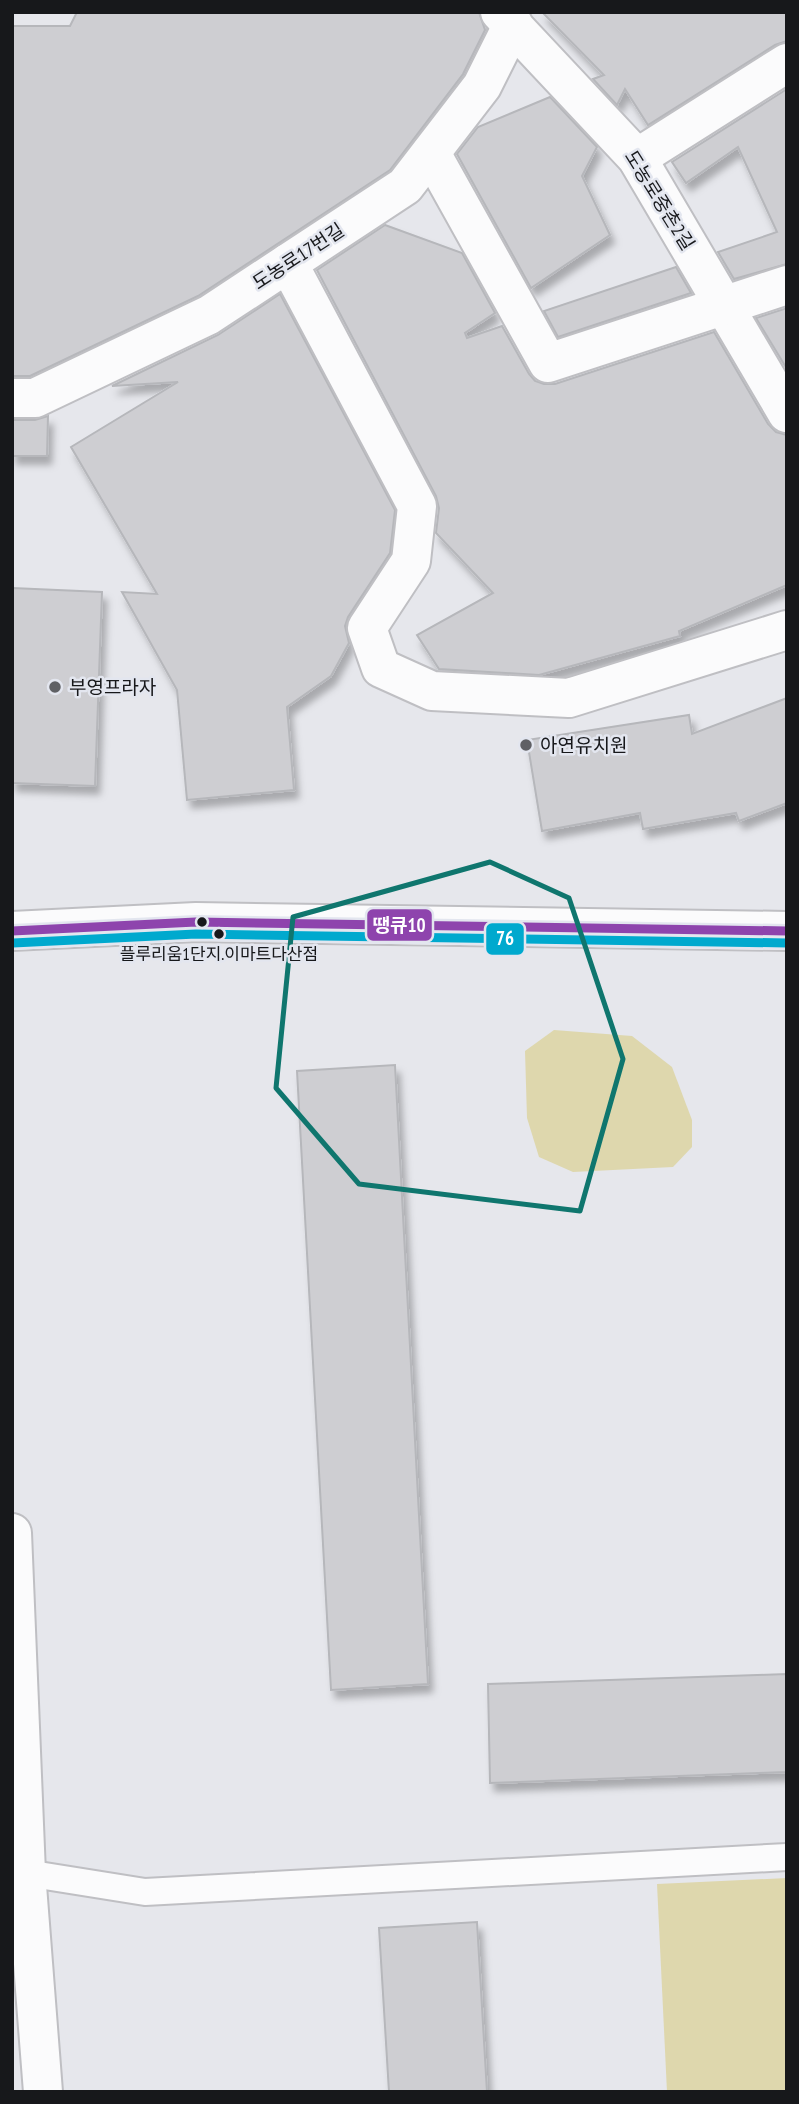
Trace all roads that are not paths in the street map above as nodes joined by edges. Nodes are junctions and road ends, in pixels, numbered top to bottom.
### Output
1 (506, 18) edge
2 (787, 63) edge
3 (431, 153) junction
4 (637, 158) junction
5 (288, 263) junction
6 (787, 285) edge
7 (726, 306) junction
8 (12, 398) edge
9 (787, 413) edge
10 (787, 630) edge
11 (12, 931) edge
12 (787, 931) edge
13 (12, 1533) edge
14 (787, 1857) edge
15 (26, 1873) junction
16 (43, 2092) edge

1 - 3 street, 도농로17번길
1 - 4 street, 도농로중촌2길
2 - 4 street
3 - 5 street, 도농로17번길
3 - 7 street
4 - 7 street, 도농로중촌2길
5 - 8 street, 도농로17번길
5 - 10 street
6 - 7 street
7 - 9 street, 도농로중촌2길
11 - 12 street
13 - 15 street
14 - 15 lane
15 - 16 street

